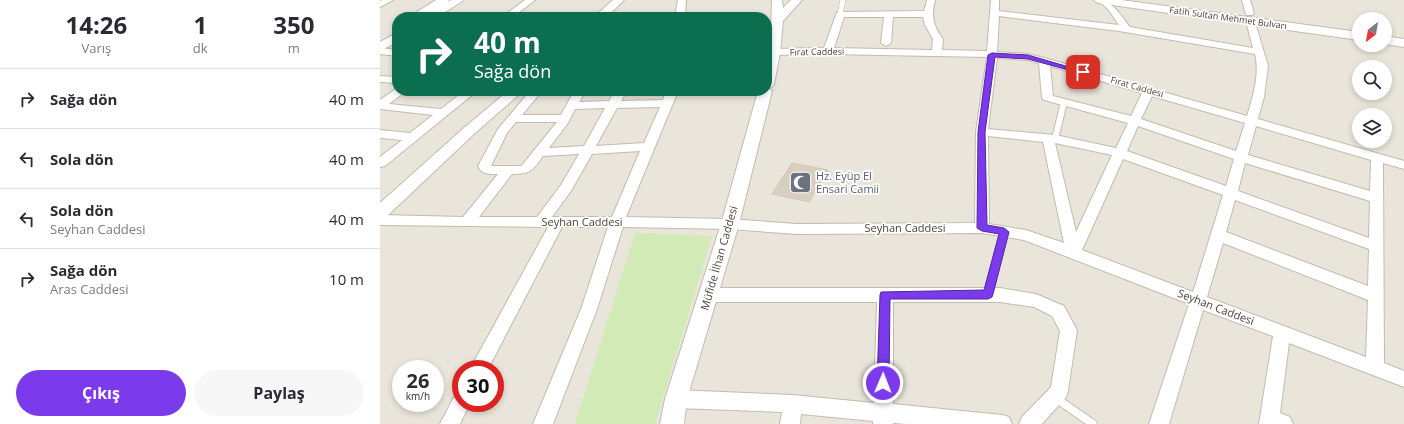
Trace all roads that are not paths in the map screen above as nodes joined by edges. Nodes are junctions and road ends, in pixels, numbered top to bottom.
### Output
1 (389, 0) edge
2 (444, 0) edge
3 (459, 0) edge
4 (531, 0) edge
5 (619, 0) edge
6 (682, 0) edge
7 (777, 0) edge
8 (797, 0) edge
9 (843, 0) edge
10 (931, 0) edge
11 (995, 0) edge
12 (1100, 0) edge
13 (1149, 0) edge
14 (1246, 0) edge
15 (380, 4) edge
16 (423, 12) edge
17 (439, 12) edge
18 (514, 12) edge
19 (606, 12) edge
20 (681, 12) edge
21 (994, 13) junction
22 (840, 14) junction
23 (889, 14) junction
24 (926, 14) junction
25 (1250, 17) junction
26 (779, 19) junction
27 (1352, 25) edge
28 (392, 30) edge
29 (1127, 30) junction
30 (1352, 35) edge
31 (380, 37) edge
32 (392, 39) edge
33 (1392, 41) edge
34 (886, 43) dead end
35 (1404, 43) edge
36 (380, 47) edge
37 (772, 48) edge
38 (380, 51) edge
39 (828, 51) junction
40 (392, 52) edge
41 (772, 52) edge
42 (1258, 52) junction
43 (936, 54) junction
44 (992, 55) junction
45 (1044, 61) junction
46 (380, 79) edge
47 (392, 80) edge
48 (1149, 90) junction
49 (393, 96) edge
50 (464, 96) edge
51 (510, 96) edge
52 (532, 96) edge
53 (577, 96) edge
54 (618, 96) edge
55 (764, 96) edge
56 (669, 97) edge
57 (1064, 102) junction
58 (380, 105) edge
59 (614, 105) junction
60 (572, 106) junction
61 (442, 113) junction
62 (564, 118) junction
63 (512, 119) junction
64 (1252, 120) junction
65 (1135, 121) junction
66 (982, 132) junction
67 (380, 134) edge
68 (412, 137) junction
69 (1051, 139) junction
70 (648, 147) junction
71 (588, 150) junction
72 (541, 152) junction
73 (1120, 153) junction
74 (1241, 157) junction
75 (1377, 157) junction
76 (380, 163) edge
77 (1404, 165) edge
78 (508, 170) junction
79 (1230, 194) junction
80 (1377, 198) junction
81 (381, 212) edge
82 (468, 222) junction
83 (541, 222) junction
84 (558, 222) junction
85 (617, 222) junction
86 (730, 224) junction
87 (982, 228) junction
88 (1004, 232) junction
89 (1219, 235) junction
90 (1376, 246) junction
91 (1073, 253) junction
92 (988, 294) junction
93 (709, 295) junction
94 (885, 295) junction
95 (1376, 296) junction
96 (1198, 300) junction
97 (1282, 332) junction
98 (484, 360) edge
99 (1375, 368) junction
100 (1404, 379) edge
101 (1054, 397) junction
102 (676, 400) junction
103 (793, 404) junction
104 (456, 412) edge
105 (883, 418) edge
106 (1274, 422) edge
107 (450, 424) edge
108 (543, 424) edge
109 (672, 424) edge
110 (790, 424) edge
111 (1002, 424) edge
112 (1029, 424) edge
113 (1093, 424) edge
114 (1159, 424) edge

1 - 15 street
2 - 16 street
3 - 17 street
4 - 18 street
5 - 19 street
6 - 20 street
7 - 26 street
8 - 26 street
9 - 22 lane
10 - 24 street
11 - 21 street
12 - 25 street, Fatih Sultan Mehmet Bulvarı
12 - 29 street
13 - 25 street, Fatih Sultan Mehmet Bulvarı
14 - 25 street
21 - 29 street
21 - 44 street
22 - 23 street
22 - 39 street
23 - 24 street
23 - 34 street
24 - 43 street
25 - 27 street, Fatih Sultan Mehmet Bulvarı
25 - 30 street, Fatih Sultan Mehmet Bulvarı
25 - 42 street
26 - 37 street
28 - 31 street
29 - 42 street
32 - 36 street
33 - 35 street
38 - 40 street
39 - 41 street, Fırat Caddesi
39 - 43 street, Fırat Caddesi
42 - 64 street
43 - 44 street, Fırat Caddesi
44 - 45 street, Fırat Caddesi
44 - 66 street
45 - 48 street, Fırat Caddesi
45 - 57 street
46 - 47 street
48 - 64 street, Fırat Caddesi
48 - 65 street
49 - 58 street
50 - 61 street
51 - 81 street
52 - 63 street
53 - 60 street
54 - 59 street
55 - 86 street, Müfide İlhan Caddesi
56 - 59 street
56 - 70 street
57 - 65 street
57 - 69 lane
58 - 61 street
59 - 60 street
59 - 71 street
60 - 62 street
61 - 68 street
62 - 63 street
62 - 72 street
63 - 78 street
64 - 74 street
64 - 75 street, Fırat Caddesi
65 - 73 street
65 - 74 street
66 - 69 street
66 - 87 street
67 - 68 street
68 - 76 street
69 - 73 street
69 - 91 street
70 - 71 street
70 - 85 street
71 - 72 street
71 - 83 street
72 - 78 street
73 - 79 street
73 - 91 street
74 - 79 street
74 - 80 street
75 - 77 street, Fırat Caddesi
75 - 80 street
78 - 82 street
79 - 89 street
79 - 90 street
80 - 90 street
81 - 82 street, Seyhan Caddesi
82 - 83 street, Seyhan Caddesi
83 - 84 street, Seyhan Caddesi
84 - 85 street, Seyhan Caddesi
84 - 98 street
85 - 86 street, Seyhan Caddesi
85 - 108 street
86 - 87 street, Seyhan Caddesi
86 - 93 street, Müfide İlhan Caddesi
87 - 88 street, Seyhan Caddesi
88 - 91 street, Seyhan Caddesi
88 - 92 lane
89 - 95 street
89 - 96 street
90 - 95 street
91 - 96 street, Seyhan Caddesi
92 - 94 street
92 - 101 street
93 - 94 street
93 - 102 street, Müfide İlhan Caddesi
94 - 105 street
95 - 99 street
96 - 97 street, Seyhan Caddesi
96 - 114 street
97 - 99 street, Seyhan Caddesi
97 - 106 street
99 - 100 street, Seyhan Caddesi
101 - 112 street
101 - 113 lane
102 - 103 street
102 - 109 street, Müfide İlhan Caddesi
103 - 105 street
103 - 110 street
104 - 107 street
105 - 111 street

